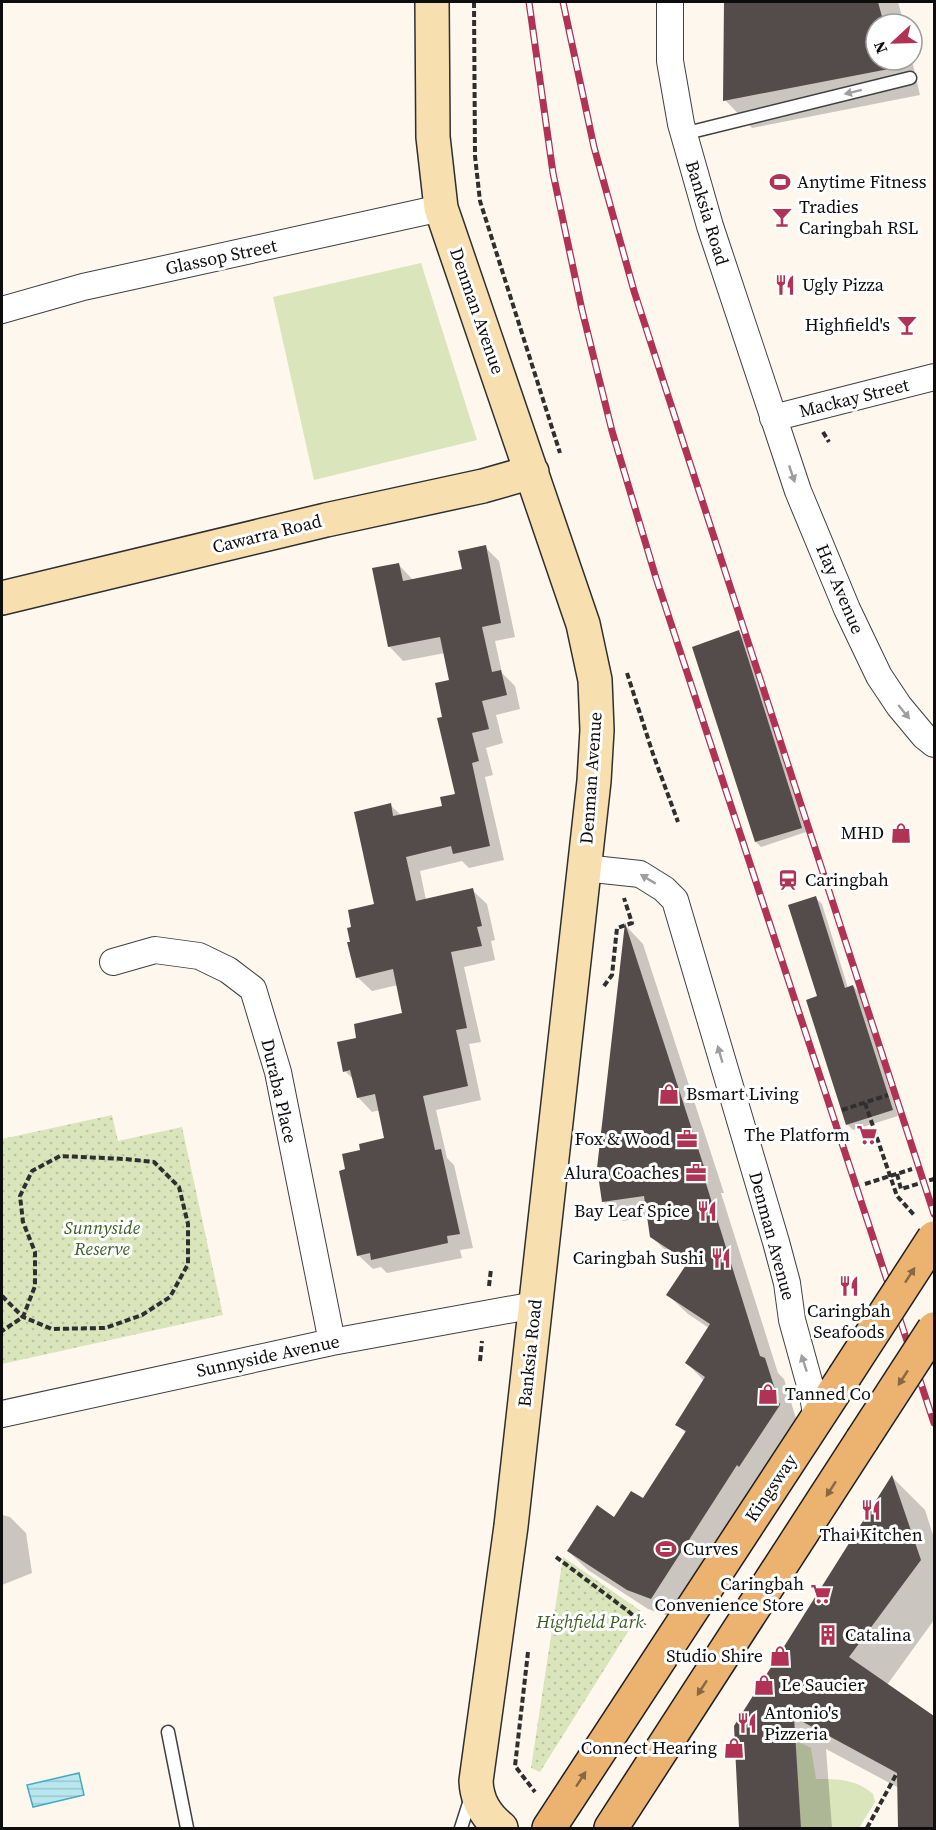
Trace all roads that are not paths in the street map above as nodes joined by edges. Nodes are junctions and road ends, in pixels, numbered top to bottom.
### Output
1 (432, 2) edge
2 (670, 2) edge
3 (910, 78) dead end
4 (683, 134) junction
5 (441, 208) junction
6 (2, 310) edge
7 (934, 377) edge
8 (773, 418) junction
9 (532, 472) junction
10 (2, 598) edge
11 (934, 744) edge
12 (584, 868) junction
13 (114, 962) dead end
14 (927, 1229) edge
15 (535, 1305) junction
16 (934, 1329) edge
17 (332, 1342) junction
18 (2, 1414) edge
19 (817, 1420) junction
20 (168, 1732) dead end
21 (476, 1781) junction
22 (187, 1828) edge
23 (461, 1828) edge
24 (501, 1828) edge
25 (549, 1828) edge
26 (611, 1828) edge

1 - 5 street, Denman Avenue
2 - 4 street, Banksia Road
3 -> 4 lane
4 - 8 street, Banksia Road
5 - 6 street, Glassop Street
5 - 9 street, Denman Avenue
7 - 8 street, Mackay Street
8 -> 11 street, Hay Avenue
9 - 10 street, Cawarra Road
9 - 12 street, Denman Avenue
12 - 15 street, Banksia Road
19 -> 12 street, Denman Avenue
13 - 17 street, Duraba Place
19 -> 14 main road, Kingsway, bridge
15 - 17 street, Sunnyside Avenue
15 - 21 street, Banksia Road
16 -> 26 main road, bridge
17 - 18 street, Sunnyside Avenue
25 -> 19 main road, Kingsway
20 - 22 lane
21 - 23 lane
21 - 24 street, Banksia Road

